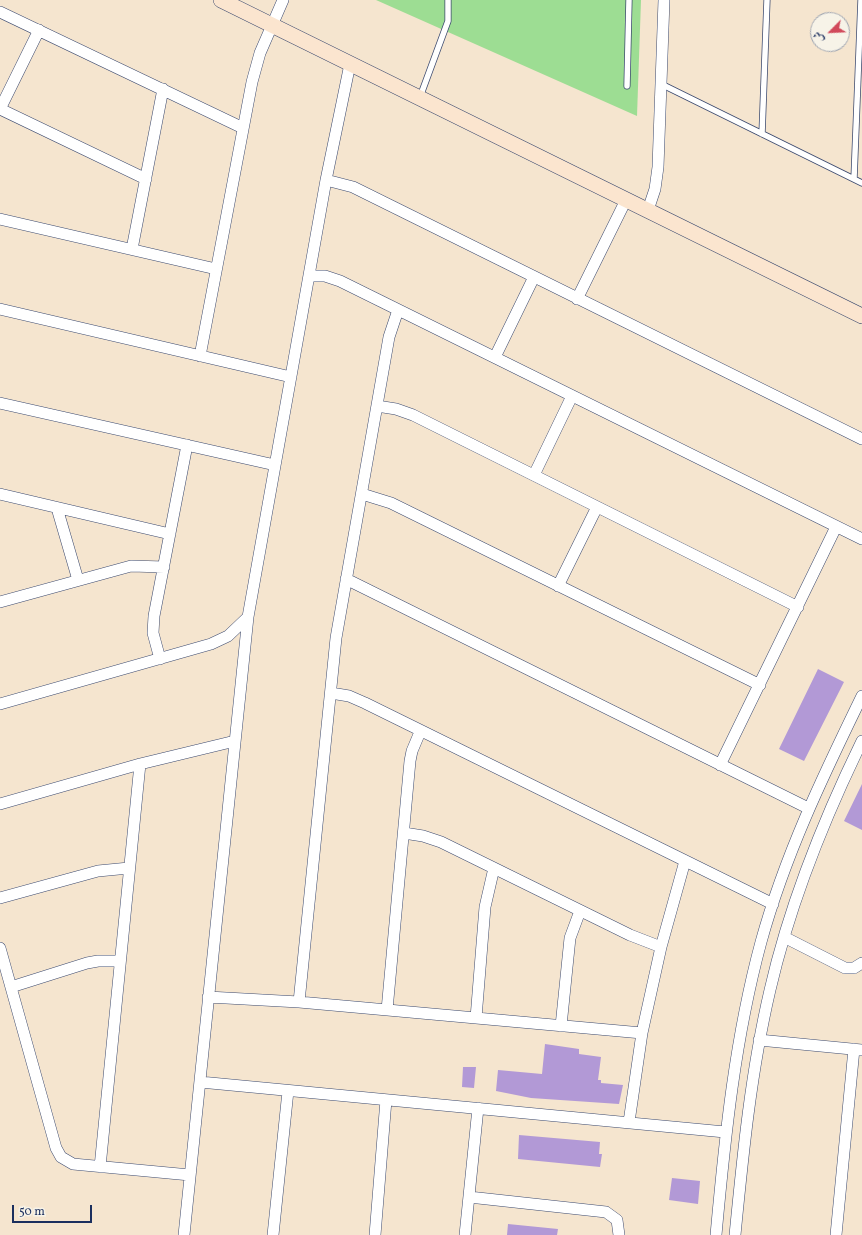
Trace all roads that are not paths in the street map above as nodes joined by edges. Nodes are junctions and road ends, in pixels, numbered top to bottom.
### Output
1 (221, 0) edge
2 (283, 0) edge
3 (448, 0) edge
4 (629, 0) edge
5 (664, 0) edge
6 (767, 0) edge
7 (861, 0) edge
8 (0, 12) edge
9 (272, 25) junction
10 (39, 30) junction
11 (860, 59) edge
12 (350, 64) junction
13 (661, 84) junction
14 (627, 86) dead end
15 (163, 89) junction
16 (420, 98) junction
17 (0, 109) edge
18 (243, 128) junction
19 (762, 134) junction
20 (146, 179) junction
21 (854, 179) junction
22 (326, 180) junction
23 (862, 183) edge
24 (626, 200) junction
25 (648, 210) junction
26 (0, 219) edge
27 (132, 249) junction
28 (216, 269) junction
29 (309, 276) junction
30 (534, 277) junction
31 (577, 299) junction
32 (0, 309) edge
33 (398, 310) junction
34 (862, 316) edge
35 (200, 356) junction
36 (495, 357) junction
37 (291, 377) junction
38 (572, 396) junction
39 (0, 403) edge
40 (377, 406) junction
41 (862, 439) edge
42 (187, 445) junction
43 (275, 465) junction
44 (534, 475) junction
45 (0, 494) edge
46 (362, 494) junction
47 (597, 507) junction
48 (57, 508) junction
49 (836, 527) junction
50 (170, 534) junction
51 (862, 539) edge
52 (164, 567) junction
53 (346, 579) junction
54 (78, 580) junction
55 (558, 586) junction
56 (0, 602) edge
57 (798, 606) junction
58 (248, 617) junction
59 (160, 659) junction
60 (760, 685) junction
61 (331, 693) junction
62 (862, 696) edge
63 (0, 704) edge
64 (420, 732) junction
65 (235, 741) junction
66 (862, 741) edge
67 (140, 764) junction
68 (720, 765) junction
69 (0, 804) edge
70 (808, 808) junction
71 (404, 833) junction
72 (685, 861) junction
73 (130, 868) junction
74 (494, 868) junction
75 (0, 898) edge
76 (773, 904) junction
77 (580, 911) junction
78 (784, 937) junction
79 (661, 947) junction
80 (0, 948) edge
81 (120, 961) junction
82 (862, 963) edge
83 (751, 984) junction
84 (11, 987) junction
85 (770, 990) junction
86 (208, 997) junction
87 (299, 1002) junction
88 (387, 1010) junction
89 (476, 1018) junction
90 (561, 1026) junction
91 (642, 1033) junction
92 (759, 1040) junction
93 (858, 1050) edge
94 (200, 1082) junction
95 (288, 1090) junction
96 (386, 1100) junction
97 (478, 1108) junction
98 (629, 1122) junction
99 (725, 1132) junction
100 (100, 1167) junction
101 (190, 1175) junction
102 (469, 1197) junction
103 (184, 1235) edge
104 (273, 1235) edge
105 (375, 1235) edge
106 (465, 1235) edge
107 (619, 1235) edge
108 (716, 1235) edge
109 (735, 1235) edge
110 (836, 1235) edge

1 - 9 street
2 - 9 street
3 - 16 lane
4 - 14 lane
5 - 13 street
6 - 19 lane
7 - 11 lane
8 - 10 street
9 - 12 street
9 - 18 street
10 - 15 street
10 - 17 street
11 - 21 lane
12 - 16 street
12 - 22 street
13 - 19 lane
13 - 25 street
15 - 18 street
15 - 20 street
16 - 24 street
17 - 20 street
18 - 28 street
19 - 21 lane
20 - 27 street
21 - 23 lane
22 - 29 street
22 - 30 street
24 - 25 street
24 - 31 street
25 - 34 street
26 - 27 street
27 - 28 street
28 - 35 street
29 - 33 street
29 - 37 street
30 - 31 street
30 - 36 street
31 - 41 street
32 - 35 street
33 - 36 street
33 - 40 street
35 - 37 street
36 - 38 street
37 - 43 street
38 - 44 street
38 - 49 street
39 - 42 street
40 - 44 street
40 - 46 street
42 - 43 street
42 - 50 street
43 - 58 street
44 - 47 street
45 - 48 street
46 - 53 street
46 - 55 street
47 - 55 street
47 - 57 street
48 - 50 street
48 - 54 street
49 - 51 street
49 - 57 street
50 - 52 street
52 - 54 street
52 - 59 street
53 - 61 street
53 - 68 street
54 - 56 street
55 - 60 street
57 - 60 street
58 - 59 street
58 - 65 street
59 - 63 street
60 - 68 street
61 - 64 street
61 - 87 street
62 - 70 street
64 - 71 street
64 - 72 street
65 - 67 street
65 - 86 street
66 - 78 street
67 - 69 street
67 - 73 street
68 - 70 street
70 - 76 street
71 - 74 street
71 - 88 street
72 - 76 street
72 - 79 street
73 - 75 street
73 - 81 street
74 - 77 street
74 - 89 street
76 - 83 street
77 - 79 street
77 - 90 street
78 - 82 street
78 - 85 street
79 - 91 street
80 - 84 street
81 - 84 street
81 - 100 street
83 - 85 street
83 - 99 street
84 - 100 street
85 - 92 street
86 - 87 street
86 - 94 street
87 - 88 street
88 - 89 street
89 - 90 street
90 - 91 street
91 - 98 street
92 - 93 street
92 - 109 street
93 - 110 street
94 - 95 street
94 - 101 street
95 - 96 street
95 - 104 street
96 - 97 street
96 - 105 street
97 - 98 street
97 - 102 street
98 - 99 street
99 - 108 street
100 - 101 street
101 - 103 street
102 - 106 street
102 - 107 street

